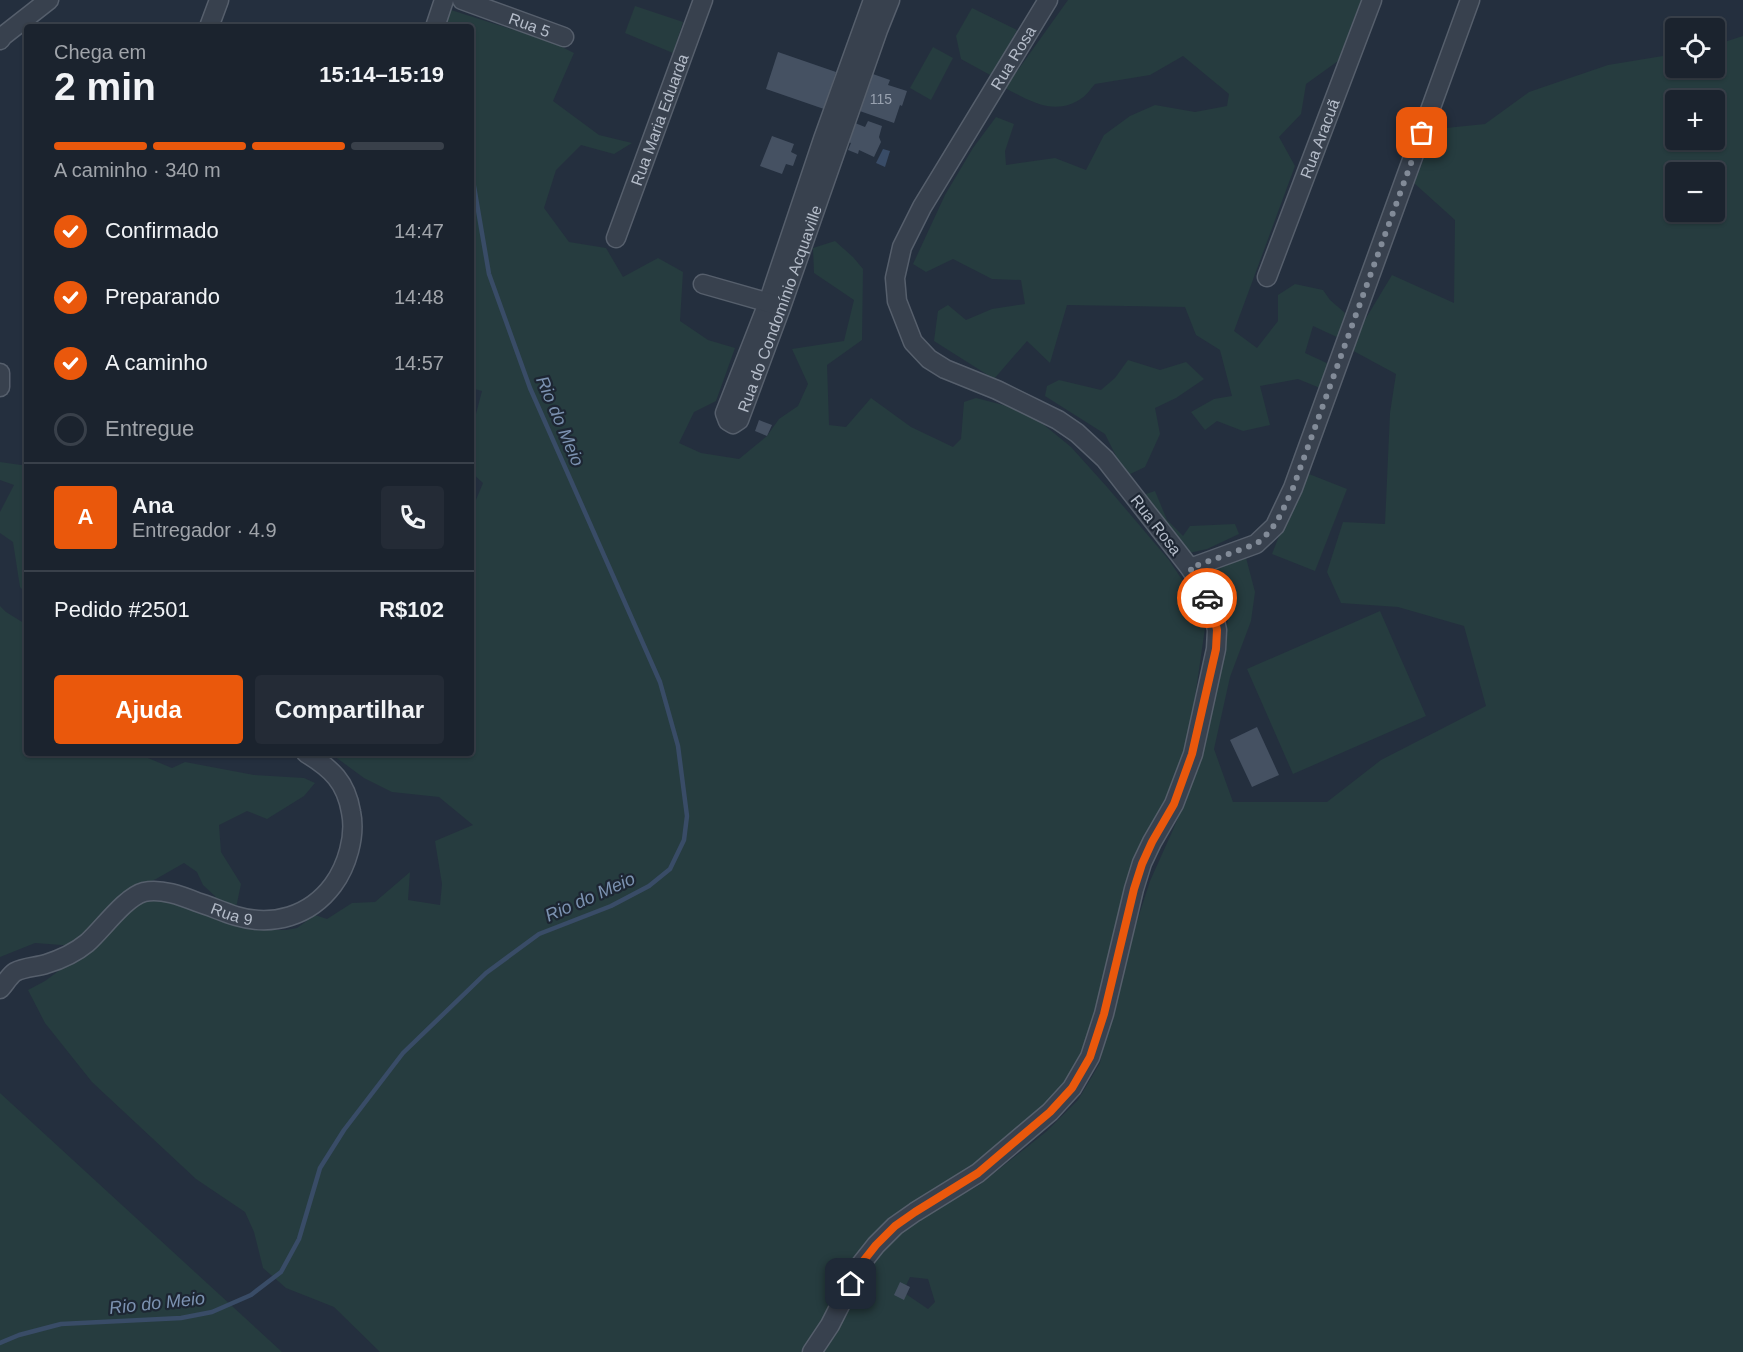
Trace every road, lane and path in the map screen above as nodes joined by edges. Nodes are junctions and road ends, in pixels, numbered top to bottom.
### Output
1 (49, 0) edge
2 (219, 0) edge
3 (444, 0) edge
4 (462, 0) edge
5 (703, 0) edge
6 (873, 0) edge
7 (890, 0) edge
8 (1048, 0) edge
9 (1372, 0) edge
10 (1470, 0) edge
11 (210, 24) edge
12 (436, 24) edge
13 (871, 27) junction
14 (564, 37) dead end
15 (0, 40) edge
16 (616, 238) dead end
17 (1267, 277) dead end
18 (703, 284) dead end
19 (775, 305) junction
20 (0, 374) edge
21 (0, 387) edge
22 (1190, 568) junction
23 (310, 756) edge
24 (0, 989) edge
25 (812, 1352) edge

1 - 15 street
2 - 11 street
3 - 12 street
4 - 14 street, Rua 5
5 - 16 street, Rua Maria Eduarda
6 - 13 street, Rua do Condomínio Acquaville
7 - 13 street, Rua do Condomínio Acquaville
8 - 22 street, Rua Rosa
9 - 17 street, Rua Aracuã
10 - 22 street
13 - 19 street, Rua do Condomínio Acquaville
18 - 19 street
19 - 19 street, Rua do Condomínio Acquaville
20 - 21 street
22 - 25 street, Rua Rosa
23 - 24 street, Rua 9

